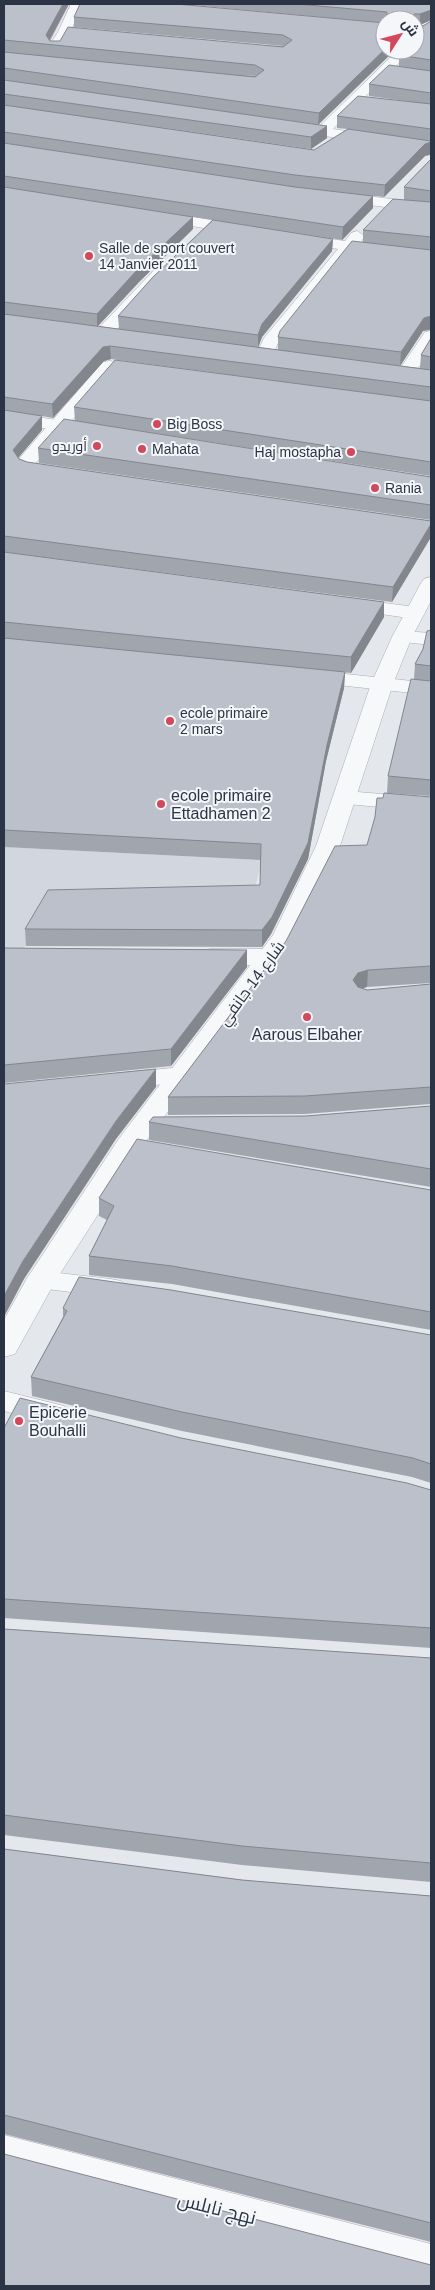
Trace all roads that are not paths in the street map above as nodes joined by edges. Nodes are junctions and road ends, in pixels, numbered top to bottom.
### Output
1 (77, 4) edge
2 (29, 60) edge
3 (395, 60) edge
4 (46, 61) junction
5 (62, 63) edge
6 (385, 70) junction
7 (403, 72) edge
8 (353, 100) junction
9 (372, 103) edge
10 (274, 124) edge
11 (323, 132) junction
12 (344, 135) junction
13 (331, 145) edge
14 (431, 147) edge
15 (403, 189) edge
16 (322, 196) edge
17 (389, 204) junction
18 (431, 209) edge
19 (142, 214) edge
20 (377, 216) edge
21 (209, 225) junction
22 (365, 228) edge
23 (255, 232) edge
24 (283, 236) edge
25 (195, 238) edge
26 (347, 247) junction
27 (431, 257) edge
28 (174, 259) edge
29 (82, 333) edge
30 (102, 335) junction
31 (431, 336) edge
32 (121, 338) edge
33 (246, 353) edge
34 (265, 355) junction
35 (284, 358) edge
36 (387, 371) edge
37 (162, 372) edge
38 (4, 417) edge
39 (58, 424) junction
40 (116, 434) edge
41 (74, 475) edge
42 (431, 583) edge
43 (327, 602) edge
44 (415, 613) junction
45 (402, 637) junction
46 (431, 639) edge
47 (285, 674) edge
48 (382, 684) junction
49 (431, 689) edge
50 (346, 798) junction
51 (431, 805) edge
52 (182, 957) edge
53 (271, 957) junction
54 (183, 1075) junction
55 (98, 1083) edge
56 (171, 1125) edge
57 (136, 1136) junction
58 (158, 1151) edge
59 (41, 1280) junction
60 (134, 1291) edge
61 (4, 1347) edge
62 (4, 1401) edge
63 (79, 1419) edge
64 (4, 2153) edge
65 (431, 2263) edge

1 - 4 street
2 - 4 street
3 - 6 street
4 - 5 street
6 - 7 street
6 - 8 street
8 - 9 street
8 - 11 street
10 - 11 street
11 - 12 street
12 - 13 street
12 - 14 street
15 - 17 street
16 - 17 street
17 - 18 street
17 - 20 street
19 - 21 street
21 - 23 street
21 - 25 street
22 - 26 street
24 - 26 street
26 - 27 street
26 - 34 street
28 - 30 street
29 - 30 street
30 - 32 street
31 - 36 street
33 - 34 street
34 - 35 street
37 - 39 street
38 - 39 street
39 - 40 street
39 - 41 street
42 - 44 street, شارع 14 جانفي
43 - 44 street
44 - 45 street, شارع 14 جانفي
45 - 46 street
45 - 48 street, شارع 14 جانفي
47 - 48 street
48 - 49 street
48 - 50 street, شارع 14 جانفي
50 - 51 street
50 - 53 street, شارع 14 جانفي
52 - 53 street
53 - 54 street, شارع 14 جانفي
54 - 55 street
54 - 57 street, شارع 14 جانفي
56 - 57 street
57 - 58 street
57 - 59 street, شارع 14 جانفي
59 - 60 street
59 - 61 street, شارع 14 جانفي
62 - 63 street
64 - 65 street, نهج نابلس

